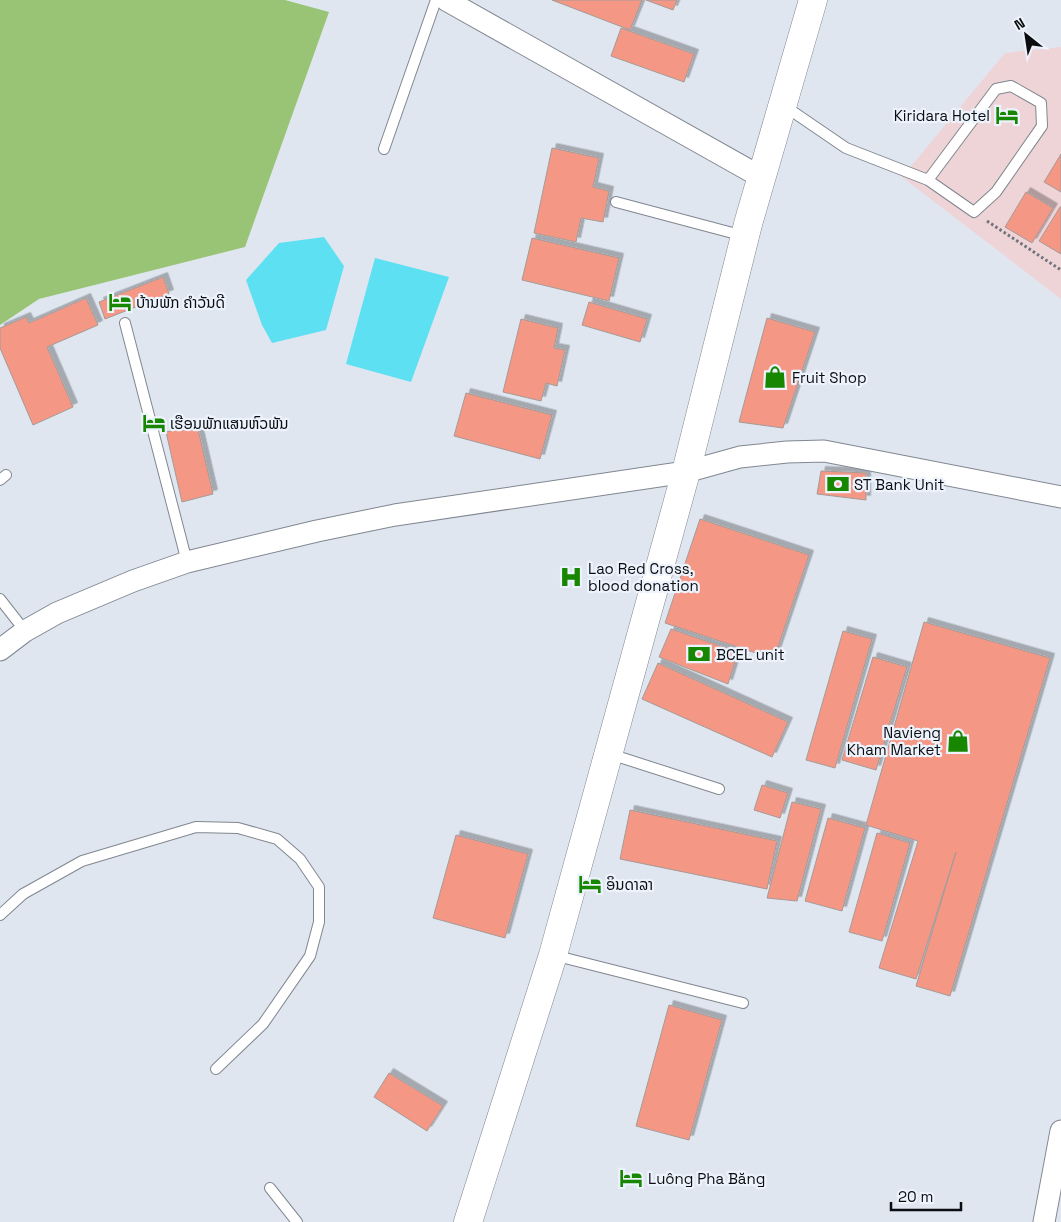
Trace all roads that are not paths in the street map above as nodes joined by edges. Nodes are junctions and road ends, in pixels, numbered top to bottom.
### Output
1 (436, 0) edge
2 (446, 0) edge
3 (813, 0) edge
4 (782, 104) junction
5 (384, 149) dead end
6 (761, 177) junction
7 (928, 180) junction
8 (616, 202) dead end
9 (745, 236) junction
10 (125, 324) dead end
11 (686, 472) junction
12 (1061, 498) edge
13 (187, 562) junction
14 (0, 599) edge
15 (25, 631) junction
16 (0, 650) edge
17 (608, 754) junction
18 (718, 789) dead end
19 (0, 915) edge
20 (553, 955) junction
21 (743, 1003) dead end
22 (216, 1069) dead end
23 (1061, 1131) edge
24 (1057, 1172) edge
25 (270, 1188) dead end
26 (297, 1222) edge
27 (468, 1222) edge
28 (1044, 1222) edge

1 - 5 lane
2 - 6 street
3 - 4 main road
4 - 6 main road
4 - 7 lane
6 - 9 main road
7 - 7 lane
8 - 9 lane
9 - 11 main road
10 - 13 lane
11 - 12 street
11 - 13 street
11 - 17 main road
13 - 15 street
14 - 15 lane
15 - 16 street
17 - 18 lane
17 - 20 main road
19 - 22 lane
20 - 21 lane
20 - 27 main road
23 - 24 street
24 - 28 street
25 - 26 lane

